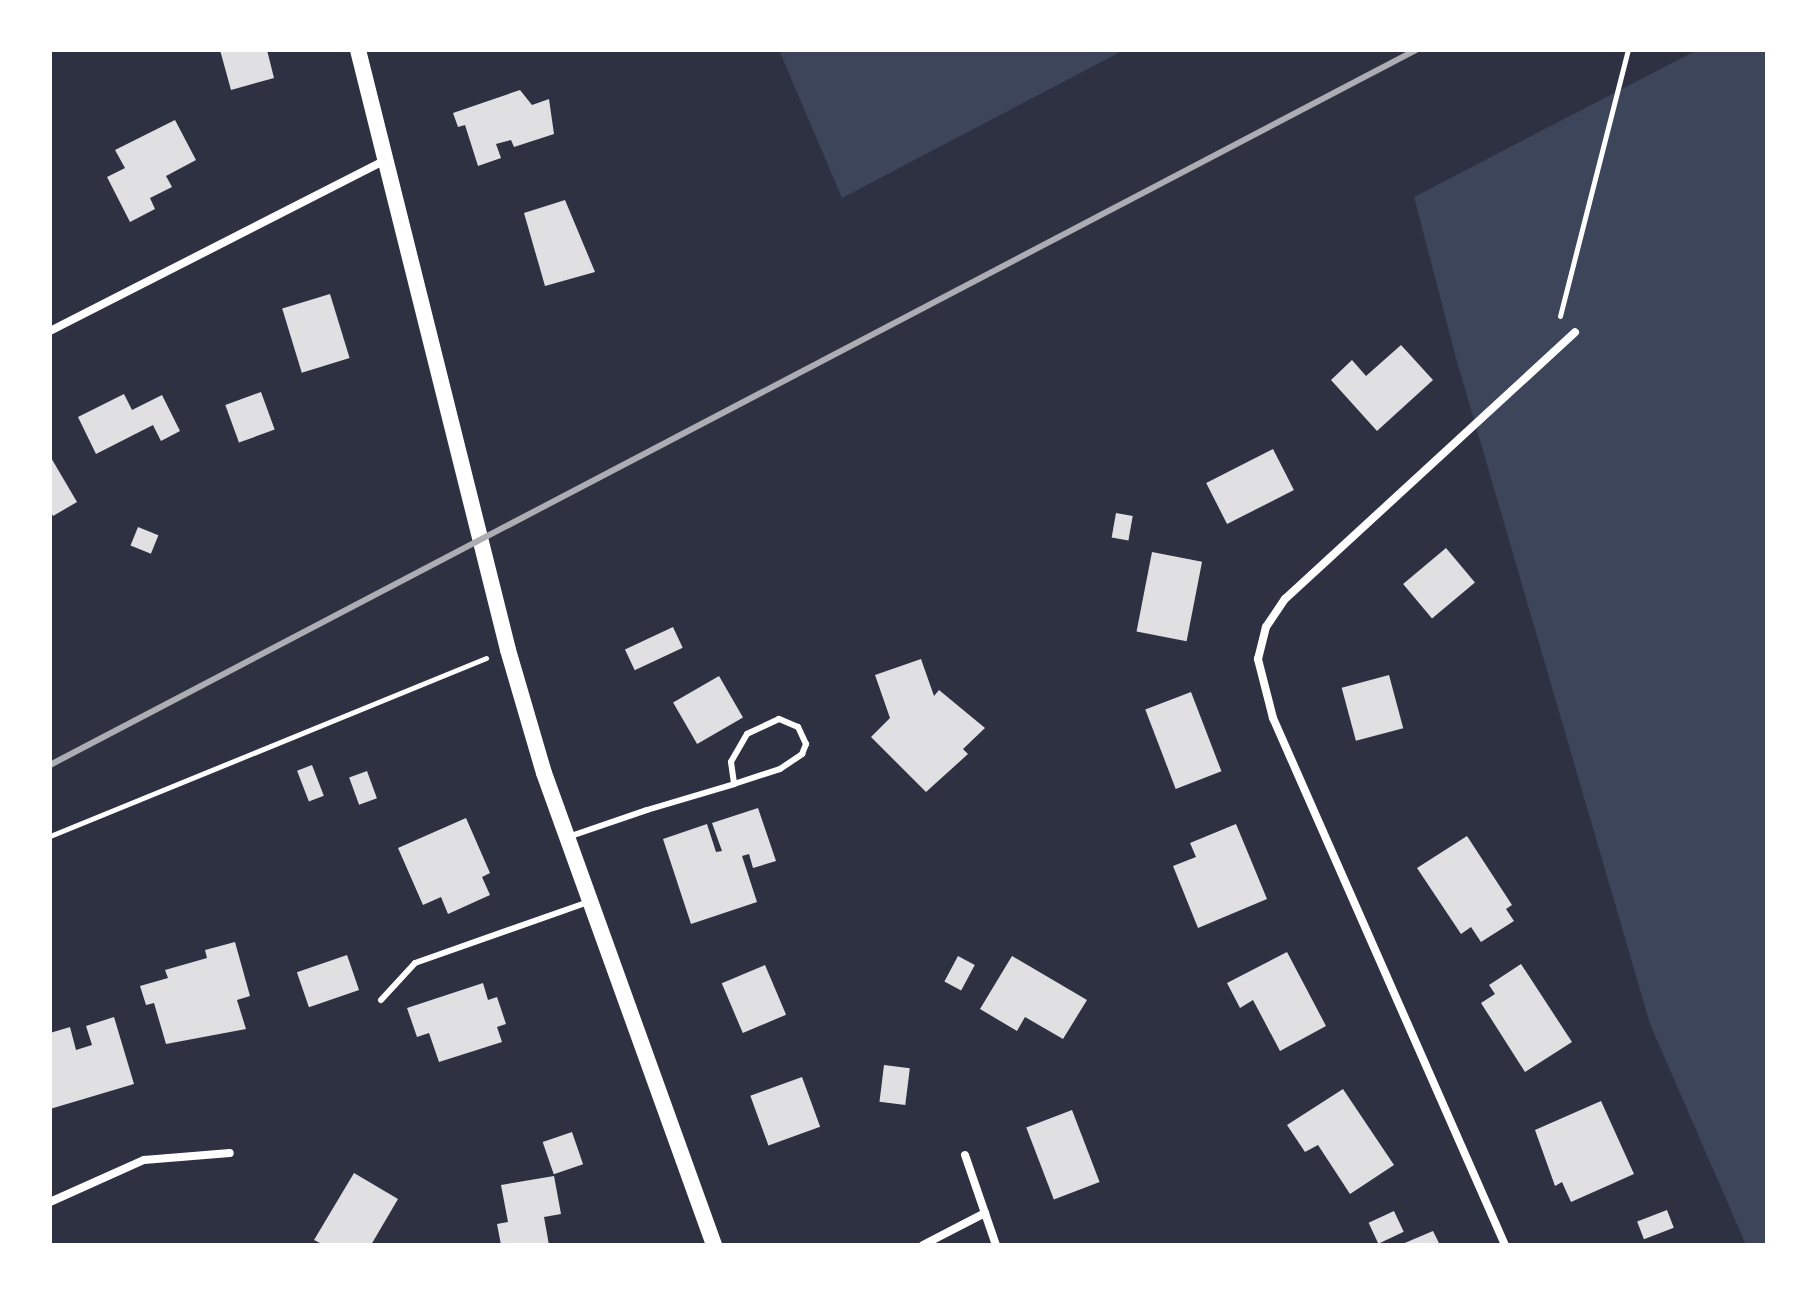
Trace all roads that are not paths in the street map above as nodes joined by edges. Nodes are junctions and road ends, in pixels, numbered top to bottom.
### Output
1 (358, 50) edge
2 (385, 160) junction
3 (50, 331) edge
4 (1575, 332) dead end
5 (734, 784) junction
6 (565, 838) junction
7 (588, 902) junction
8 (381, 1000) dead end
9 (230, 1153) dead end
10 (965, 1155) dead end
11 (50, 1202) edge
12 (985, 1213) junction
13 (714, 1245) edge
14 (923, 1245) edge
15 (996, 1245) edge
16 (1505, 1245) edge

1 - 2 main road
2 - 3 street
2 - 6 main road
4 - 16 street
5 - 5 lane
5 - 6 lane
6 - 7 main road
7 - 8 lane
7 - 13 main road
9 - 11 street
10 - 12 street
12 - 14 street
12 - 15 street

